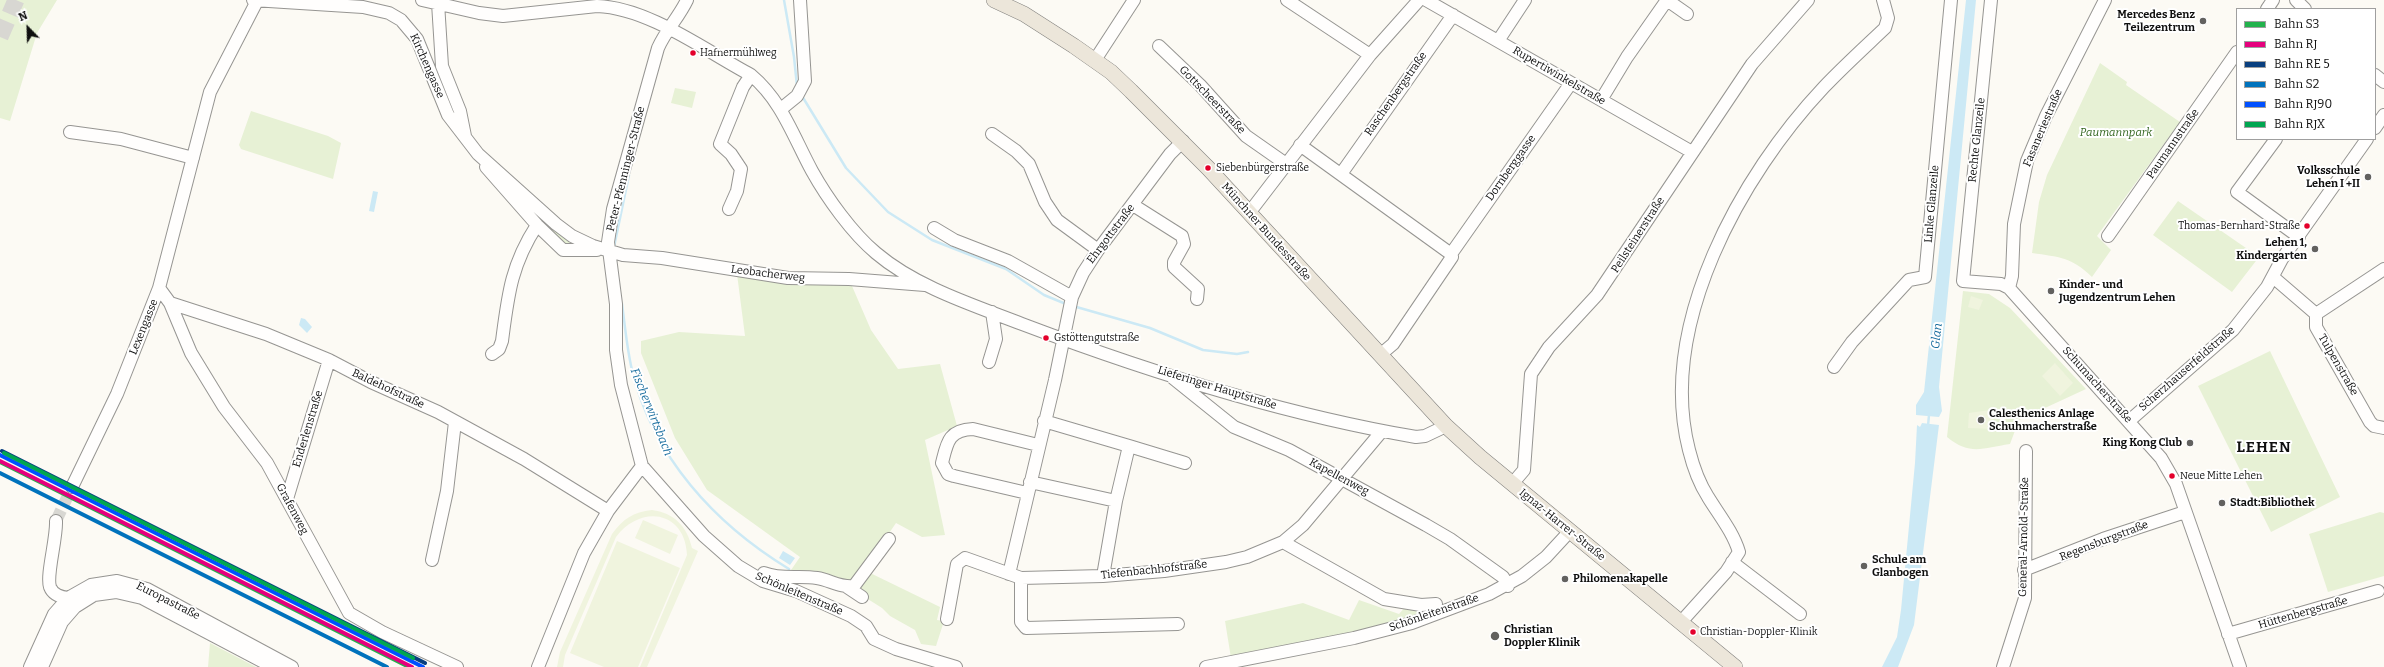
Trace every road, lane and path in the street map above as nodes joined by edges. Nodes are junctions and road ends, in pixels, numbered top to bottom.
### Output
1 (258, 0) edge
2 (422, 0) edge
3 (687, 0) edge
4 (800, 0) edge
5 (994, 0) edge
6 (1134, 0) edge
7 (1286, 0) edge
8 (1419, 0) edge
9 (1426, 0) edge
10 (1525, 0) edge
11 (1667, 0) edge
12 (1808, 0) edge
13 (1883, 0) edge
14 (1951, 0) edge
15 (1991, 0) edge
16 (2105, 0) edge
17 (2296, 0) edge
18 (438, 3) junction
19 (582, 4) edge
20 (2304, 8) edge
21 (1687, 14) dead end
22 (1453, 16) junction
23 (667, 28) junction
24 (1498, 41) junction
25 (1159, 46) dead end
26 (2236, 53) edge
27 (1370, 55) junction
28 (1094, 60) junction
29 (750, 75) junction
30 (2376, 76) edge
31 (2384, 82) edge
32 (1571, 83) junction
33 (1601, 100) junction
34 (781, 109) junction
35 (2384, 115) edge
36 (2376, 127) edge
37 (70, 132) dead end
38 (992, 134) dead end
39 (465, 136) junction
40 (2275, 140) edge
41 (2366, 140) edge
42 (1183, 141) junction
43 (1300, 145) junction
44 (1692, 152) junction
45 (478, 154) junction
46 (192, 158) junction
47 (1286, 164) junction
48 (1341, 174) junction
49 (1132, 207) junction
50 (729, 209) dead end
51 (1249, 213) junction
52 (537, 225) junction
53 (934, 228) dead end
54 (2108, 236) dead end
55 (2299, 237) junction
56 (604, 250) junction
57 (1098, 250) junction
58 (1451, 254) junction
59 (2384, 269) edge
60 (2273, 277) junction
61 (930, 286) junction
62 (159, 288) junction
63 (2009, 288) junction
64 (1197, 299) dead end
65 (1071, 302) junction
66 (170, 303) junction
67 (992, 312) junction
68 (2316, 314) junction
69 (1063, 340) junction
70 (492, 354) dead end
71 (1380, 356) junction
72 (329, 360) junction
73 (989, 362) dead end
74 (1834, 367) dead end
75 (1167, 374) junction
76 (1044, 421) junction
77 (2129, 421) junction
78 (455, 422) junction
79 (1446, 426) junction
80 (2384, 428) edge
81 (1382, 431) junction
82 (1038, 444) junction
83 (1129, 446) junction
84 (2026, 451) dead end
85 (1185, 463) dead end
86 (642, 466) junction
87 (1341, 478) junction
88 (1512, 484) junction
89 (72, 487) tunnel mouth
90 (1029, 487) junction
91 (287, 498) junction
92 (1116, 501) junction
93 (608, 511) junction
94 (2185, 512) junction
95 (56, 521) tunnel mouth
96 (1570, 532) junction
97 (889, 539) dead end
98 (1283, 542) junction
99 (728, 558) junction
100 (432, 560) dead end
101 (1732, 562) junction
102 (2024, 570) junction
103 (1009, 574) junction
104 (1103, 576) junction
105 (1021, 578) junction
106 (1508, 586) junction
107 (847, 587) junction
108 (2378, 591) dead end
109 (862, 597) dead end
110 (68, 598) junction
111 (1436, 604) dead end
112 (1800, 614) dead end
113 (947, 619) dead end
114 (1680, 622) junction
115 (1178, 624) dead end
116 (2228, 634) junction
117 (30, 667) edge
118 (42, 667) edge
119 (273, 667) edge
120 (292, 667) edge
121 (457, 667) edge
122 (538, 667) edge
123 (956, 667) edge
124 (1206, 667) edge
125 (1735, 667) edge
126 (2003, 667) edge
127 (2240, 667) edge

1 - 39 street, Kirchengasse
1 - 46 street, Lexengasse
2 - 18 street, Lieferinger Hauptstraße
3 - 23 street
4 - 34 street
5 - 28 main road, Münchner Bundesstraße
6 - 28 street
7 - 27 street
8 - 27 street
9 - 22 street, Rupertiwinkelstraße
10 - 24 street
11 - 21 street
11 - 33 street
12 - 44 street, Peilsteinerstraße
13 - 101 street
14 - 74 street, Linke Glanzeile
15 - 63 street, Rechte Glanzeile
16 - 63 street, Fasaneriestraße
17 - 20 street
18 - 19 street, Lieferinger Hauptstraße
18 - 39 street, Kirchengasse
19 - 23 street, Lieferinger Hauptstraße
22 - 24 street, Rupertiwinkelstraße
22 - 48 street, Raschenbergstraße
23 - 29 street, Lieferinger Hauptstraße
23 - 56 street, Peter-Pfenninger-Straße
24 - 32 street, Rupertiwinkelstraße
25 - 47 street, Gottscheerstraße
26 - 54 street, Paumannstraße
27 - 43 street
28 - 42 main road, Münchner Bundesstraße
29 - 34 street, Lieferinger Hauptstraße
29 - 50 street
30 - 31 street
32 - 33 street, Rupertiwinkelstraße
32 - 58 street, Dornberggasse
33 - 44 street, Rupertiwinkelstraße
34 - 61 street, Lieferinger Hauptstraße
35 - 36 street
37 - 46 street
38 - 57 street
39 - 45 street, Kirchengasse
40 - 55 street
41 - 55 street, Scherzhauserfeldstraße
42 - 49 street, Ehrgottstraße
42 - 51 main road, Münchner Bundesstraße
43 - 47 street
43 - 48 street
44 - 88 street, Peilsteinerstraße
45 - 52 street, Kirchengasse
45 - 56 street, Kirchengasse
46 - 62 street, Lexengasse
47 - 51 street
48 - 58 street
49 - 57 street, Ehrgottstraße
49 - 64 street
51 - 71 main road, Münchner Bundesstraße
52 - 56 street, Kirchengasse
52 - 70 street
53 - 65 street
55 - 60 street, Scherzhauserfeldstraße
56 - 61 street, Leobacherweg
56 - 86 street, Peter-Pfenninger-Straße
57 - 65 street, Ehrgottstraße
58 - 71 street, Dornberggasse
59 - 68 street
60 - 68 street
60 - 77 street, Scherzhauserfeldstraße
61 - 67 street, Lieferinger Hauptstraße
62 - 66 street
62 - 89 street, Lexengasse
63 - 77 street, Schumacherstraße
65 - 69 street, Ehrgottstraße
66 - 72 street, Baldehofstraße
66 - 91 street, Grafenweg
67 - 69 street, Lieferinger Hauptstraße
67 - 73 street
68 - 80 street, Tulpenstraße
69 - 75 street, Lieferinger Hauptstraße
69 - 76 street
71 - 79 main road, Münchner Bundesstraße
72 - 78 street, Baldehofstraße
72 - 91 street, Enderlenstraße
75 - 81 street, Lieferinger Hauptstraße
75 - 87 street, Kapellenweg
76 - 82 street
76 - 83 street
77 - 94 street, Schumacherstraße
78 - 93 street, Baldehofstraße
78 - 100 street
79 - 81 street, Lieferinger Hauptstraße
79 - 88 main road, Ignaz-Harrer-Straße
81 - 87 street, Tiefenbachhofstraße
82 - 90 street
82 - 90 street
83 - 85 street
83 - 92 street
84 - 102 street, General-Arnold-Straße
86 - 93 street
86 - 99 street, Schönleitenstraße
87 - 98 street, Tiefenbachhofstraße
87 - 106 street, Kapellenweg
88 - 96 main road, Ignaz-Harrer-Straße
90 - 92 street
90 - 103 street
91 - 121 street, Grafenweg
92 - 104 street
93 - 122 street
94 - 102 street, Regensburgstraße
94 - 116 street, Schumacherstraße
95 - 110 street
96 - 106 street, Schönleitenstraße
96 - 114 main road, Ignaz-Harrer-Straße
97 - 107 street
98 - 104 street, Tiefenbachhofstraße
98 - 111 street
99 - 107 street, Schönleitenstraße
99 - 123 street, Schönleitenstraße
101 - 112 street
101 - 114 street
102 - 126 street, General-Arnold-Straße
103 - 105 street, Tiefenbachhofstraße
103 - 113 street, Tiefenbachhofstraße
104 - 105 street, Tiefenbachhofstraße
105 - 115 street
106 - 124 street, Schönleitenstraße
107 - 109 street, Schönleitenstraße
108 - 116 street, Hüttenbergstraße
110 - 117 street, Europastraße
110 - 120 street, Europastraße
114 - 125 main road, Ignaz-Harrer-Straße
116 - 127 street, Schumacherstraße
118 - 119 street, Europastraße

